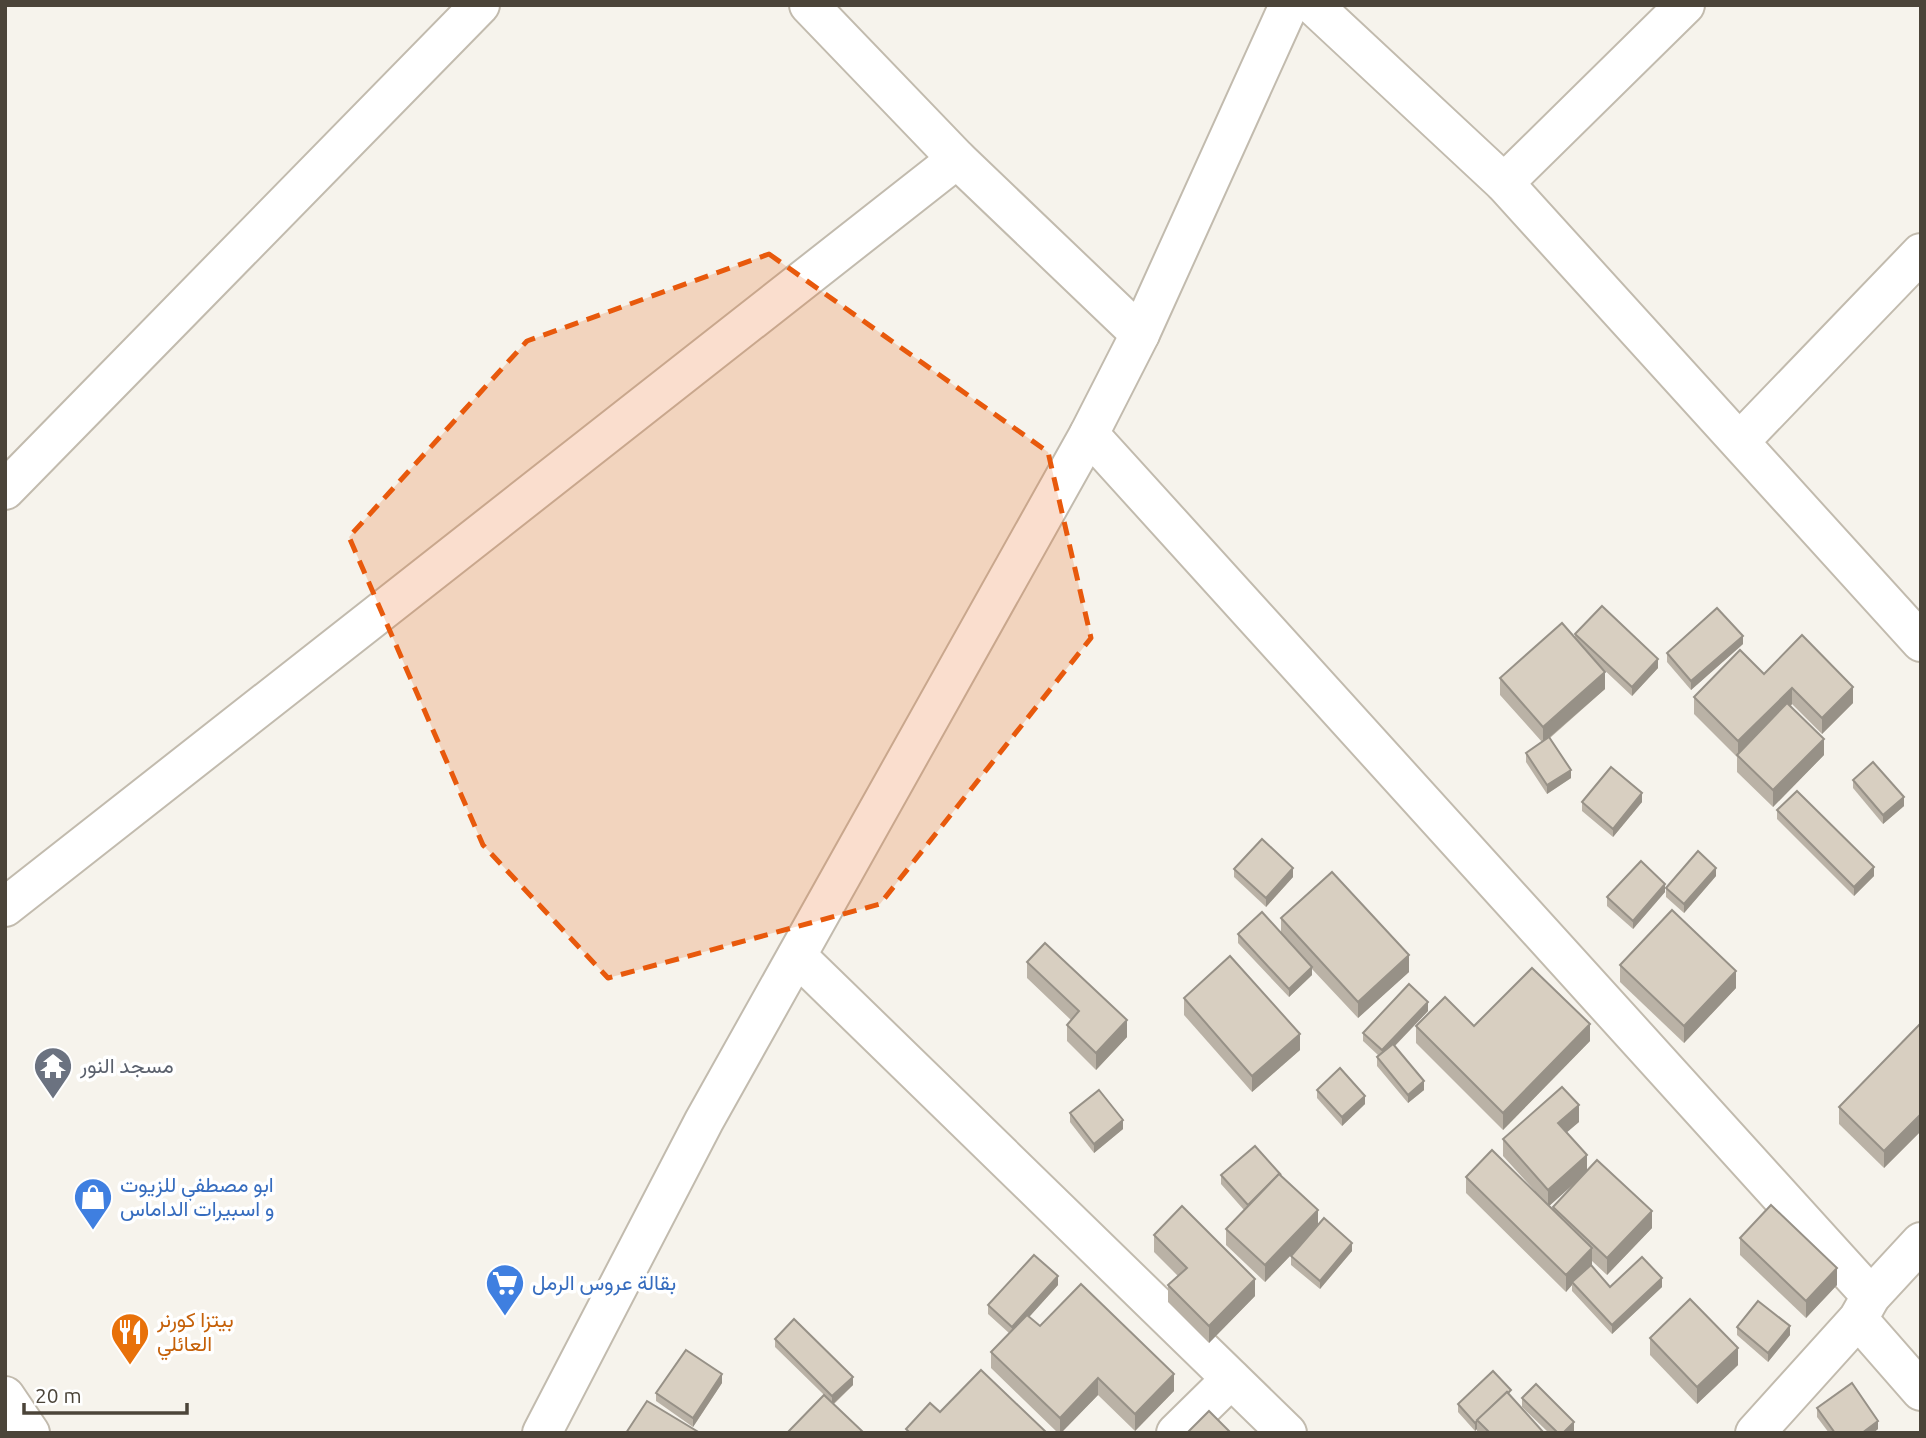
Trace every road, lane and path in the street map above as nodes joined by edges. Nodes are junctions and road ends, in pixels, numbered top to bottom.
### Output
1 (480, 5) edge
2 (809, 5) edge
3 (1289, 5) edge
4 (1313, 5) edge
5 (1685, 5) edge
6 (957, 159) junction
7 (1504, 183) junction
8 (1921, 253) edge
9 (1140, 334) junction
10 (1088, 434) junction
11 (1740, 441) junction
12 (5, 490) edge
13 (1921, 642) edge
14 (5, 907) edge
15 (797, 956) junction
16 (1921, 1242) edge
17 (1865, 1308) junction
18 (1231, 1379) junction
19 (1921, 1391) edge
20 (5, 1396) edge
21 (30, 1433) edge
22 (542, 1433) edge
23 (1176, 1433) edge
24 (1287, 1433) edge
25 (1755, 1433) edge

1 - 12 street
2 - 6 street
3 - 9 street
4 - 7 street
5 - 7 street
6 - 9 street
6 - 14 street
7 - 11 street
8 - 11 street
9 - 10 street
10 - 15 street
10 - 17 street
11 - 13 street
15 - 18 street
15 - 22 street
16 - 17 street
17 - 19 street
17 - 25 street
18 - 23 street
18 - 24 street
20 - 21 street

